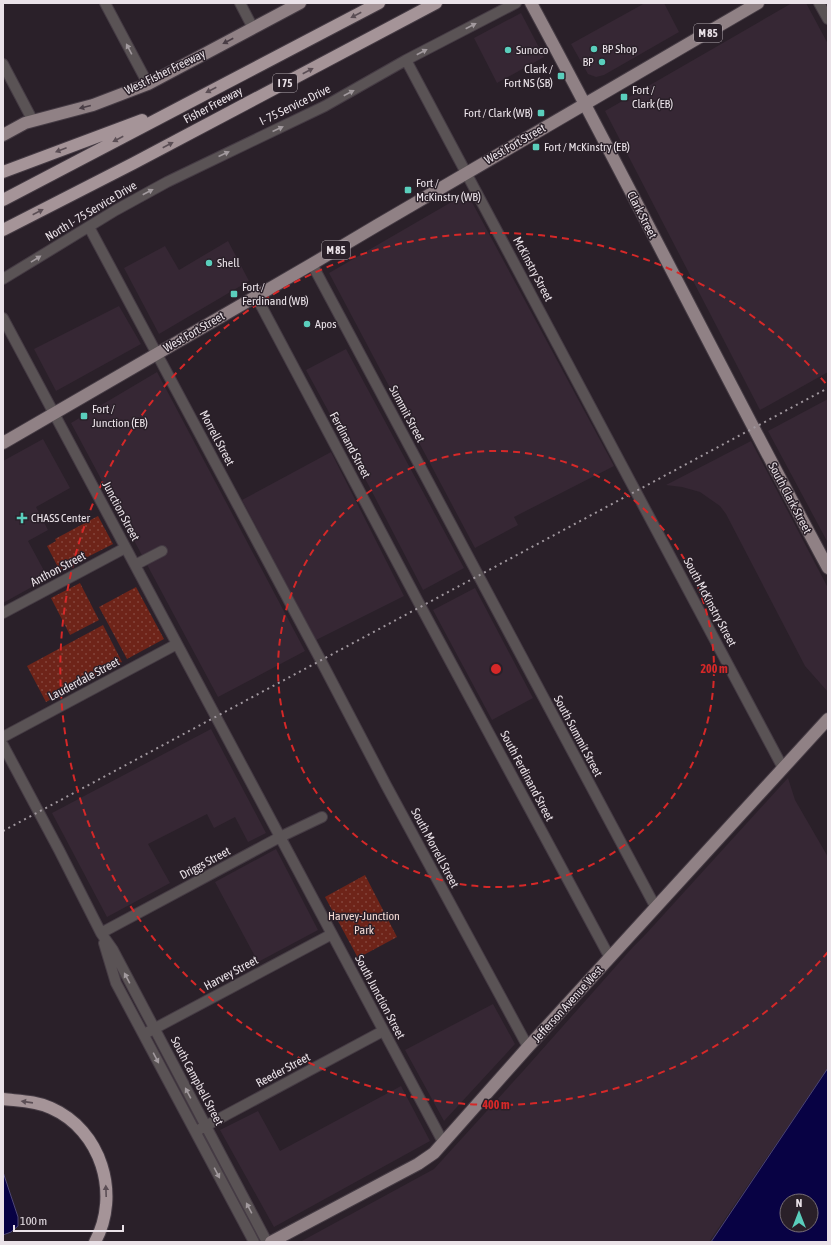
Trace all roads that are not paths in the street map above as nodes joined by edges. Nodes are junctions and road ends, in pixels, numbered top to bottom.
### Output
1 (105, 3) edge
2 (240, 3) edge
3 (300, 3) edge
4 (379, 3) edge
5 (436, 3) edge
6 (516, 3) edge
7 (531, 3) edge
8 (819, 3) edge
9 (751, 5) edge
10 (828, 19) edge
11 (253, 28) junction
12 (406, 60) junction
13 (3, 64) edge
14 (148, 84) junction
15 (190, 102) junction
16 (585, 104) junction
17 (33, 121) junction
18 (3, 135) edge
19 (193, 169) joint
20 (3, 172) edge
21 (466, 173) junction
22 (3, 200) edge
23 (89, 227) junction
24 (3, 230) edge
25 (312, 264) junction
26 (3, 280) edge
27 (256, 296) junction
28 (3, 318) edge
29 (157, 353) junction
30 (54, 414) junction
31 (753, 429) joint
32 (3, 443) edge
33 (635, 491) joint
34 (125, 548) junction
35 (162, 551) dead end
36 (135, 565) junction
37 (828, 568) edge
38 (478, 576) joint
39 (421, 607) joint
40 (3, 613) edge
41 (177, 644) junction
42 (321, 661) joint
43 (216, 716) joint
44 (828, 719) edge
45 (3, 737) edge
46 (3, 745) edge
47 (784, 768) junction
48 (322, 817) dead end
49 (280, 838) junction
50 (656, 908) junction
51 (100, 933) junction
52 (332, 934) junction
53 (610, 958) junction
54 (154, 1029) junction
55 (383, 1031) junction
56 (144, 1035) junction
57 (528, 1047) junction
58 (3, 1099) edge
59 (206, 1126) junction
60 (195, 1131) junction
61 (443, 1142) junction
62 (95, 1242) edge
63 (254, 1242) edge
64 (267, 1242) edge
65 (271, 1242) edge

14 -> 1 street
2 - 11 street
3 - 11 main road, West Fisher Freeway
4 -> 15 highway, Fisher Freeway / I 75
24 -> 5 highway, Fisher Freeway / I 75
12 -> 6 street
7 - 16 main road, Clark Street
8 - 10 street
9 - 16 main road, West Fort Street / M 85
11 -> 14 main road, West Fisher Freeway
19 -> 12 street, I- 75 Service Drive
12 - 21 street, McKinstry Street
13 - 17 street
14 -> 17 main road, West Fisher Freeway
15 -> 20 highway
15 -> 22 highway, Fisher Freeway / I 75
16 - 21 main road, West Fort Street / M 85
16 - 31 main road, Clark Street
17 - 18 main road, West Fisher Freeway
23 -> 19 street, North I- 75 Service Drive
21 - 25 main road, West Fort Street / M 85
21 - 33 street, McKinstry Street
26 -> 23 street, North I- 75 Service Drive
23 - 29 street, Morrell Street
25 - 27 main road, West Fort Street / M 85
25 - 38 street, Summit Street
27 - 29 main road, West Fort Street / M 85
27 - 39 street, Ferdinand Street
28 - 30 street, Junction Street
29 - 30 main road, West Fort Street / M 85
29 - 42 street, Morrell Street
30 - 32 main road, West Fort Street / M 85
30 - 34 street, Junction Street
31 - 37 main road, South Clark Street
33 - 47 street, South McKinstry Street
34 - 36 street, Junction Street
34 - 40 street, Anthon Street
35 - 36 street
36 - 41 street, Junction Street
38 - 50 street, South Summit Street
39 - 53 street, South Ferdinand Street
41 - 43 street, Junction Street
41 - 45 street, Lauderdale Street
42 - 57 street, South Morrell Street
43 - 49 street, South Junction Street
44 - 47 main road, Jefferson Avenue West
46 - 51 street, South Campbell Street
47 - 50 main road, Jefferson Avenue West
48 - 49 street, Driggs Street
49 - 51 street, Driggs Street
49 - 52 street, South Junction Street
50 - 53 main road, Jefferson Avenue West
54 -> 51 street, South Campbell Street
51 - 56 street, South Campbell Street
52 - 54 street, Harvey Street
52 - 55 street, South Junction Street
53 - 57 main road, Jefferson Avenue West
54 - 56 street, Harvey Street
59 -> 54 street, South Campbell Street
55 - 59 street, Reeder Street
55 - 61 street, South Junction Street
56 -> 60 street, South Campbell Street
57 - 61 main road, Jefferson Avenue West
62 -> 58 highway
59 - 60 street, Reeder Street
64 -> 59 street, South Campbell Street
60 -> 63 street, South Campbell Street
61 - 65 main road, Jefferson Avenue West

